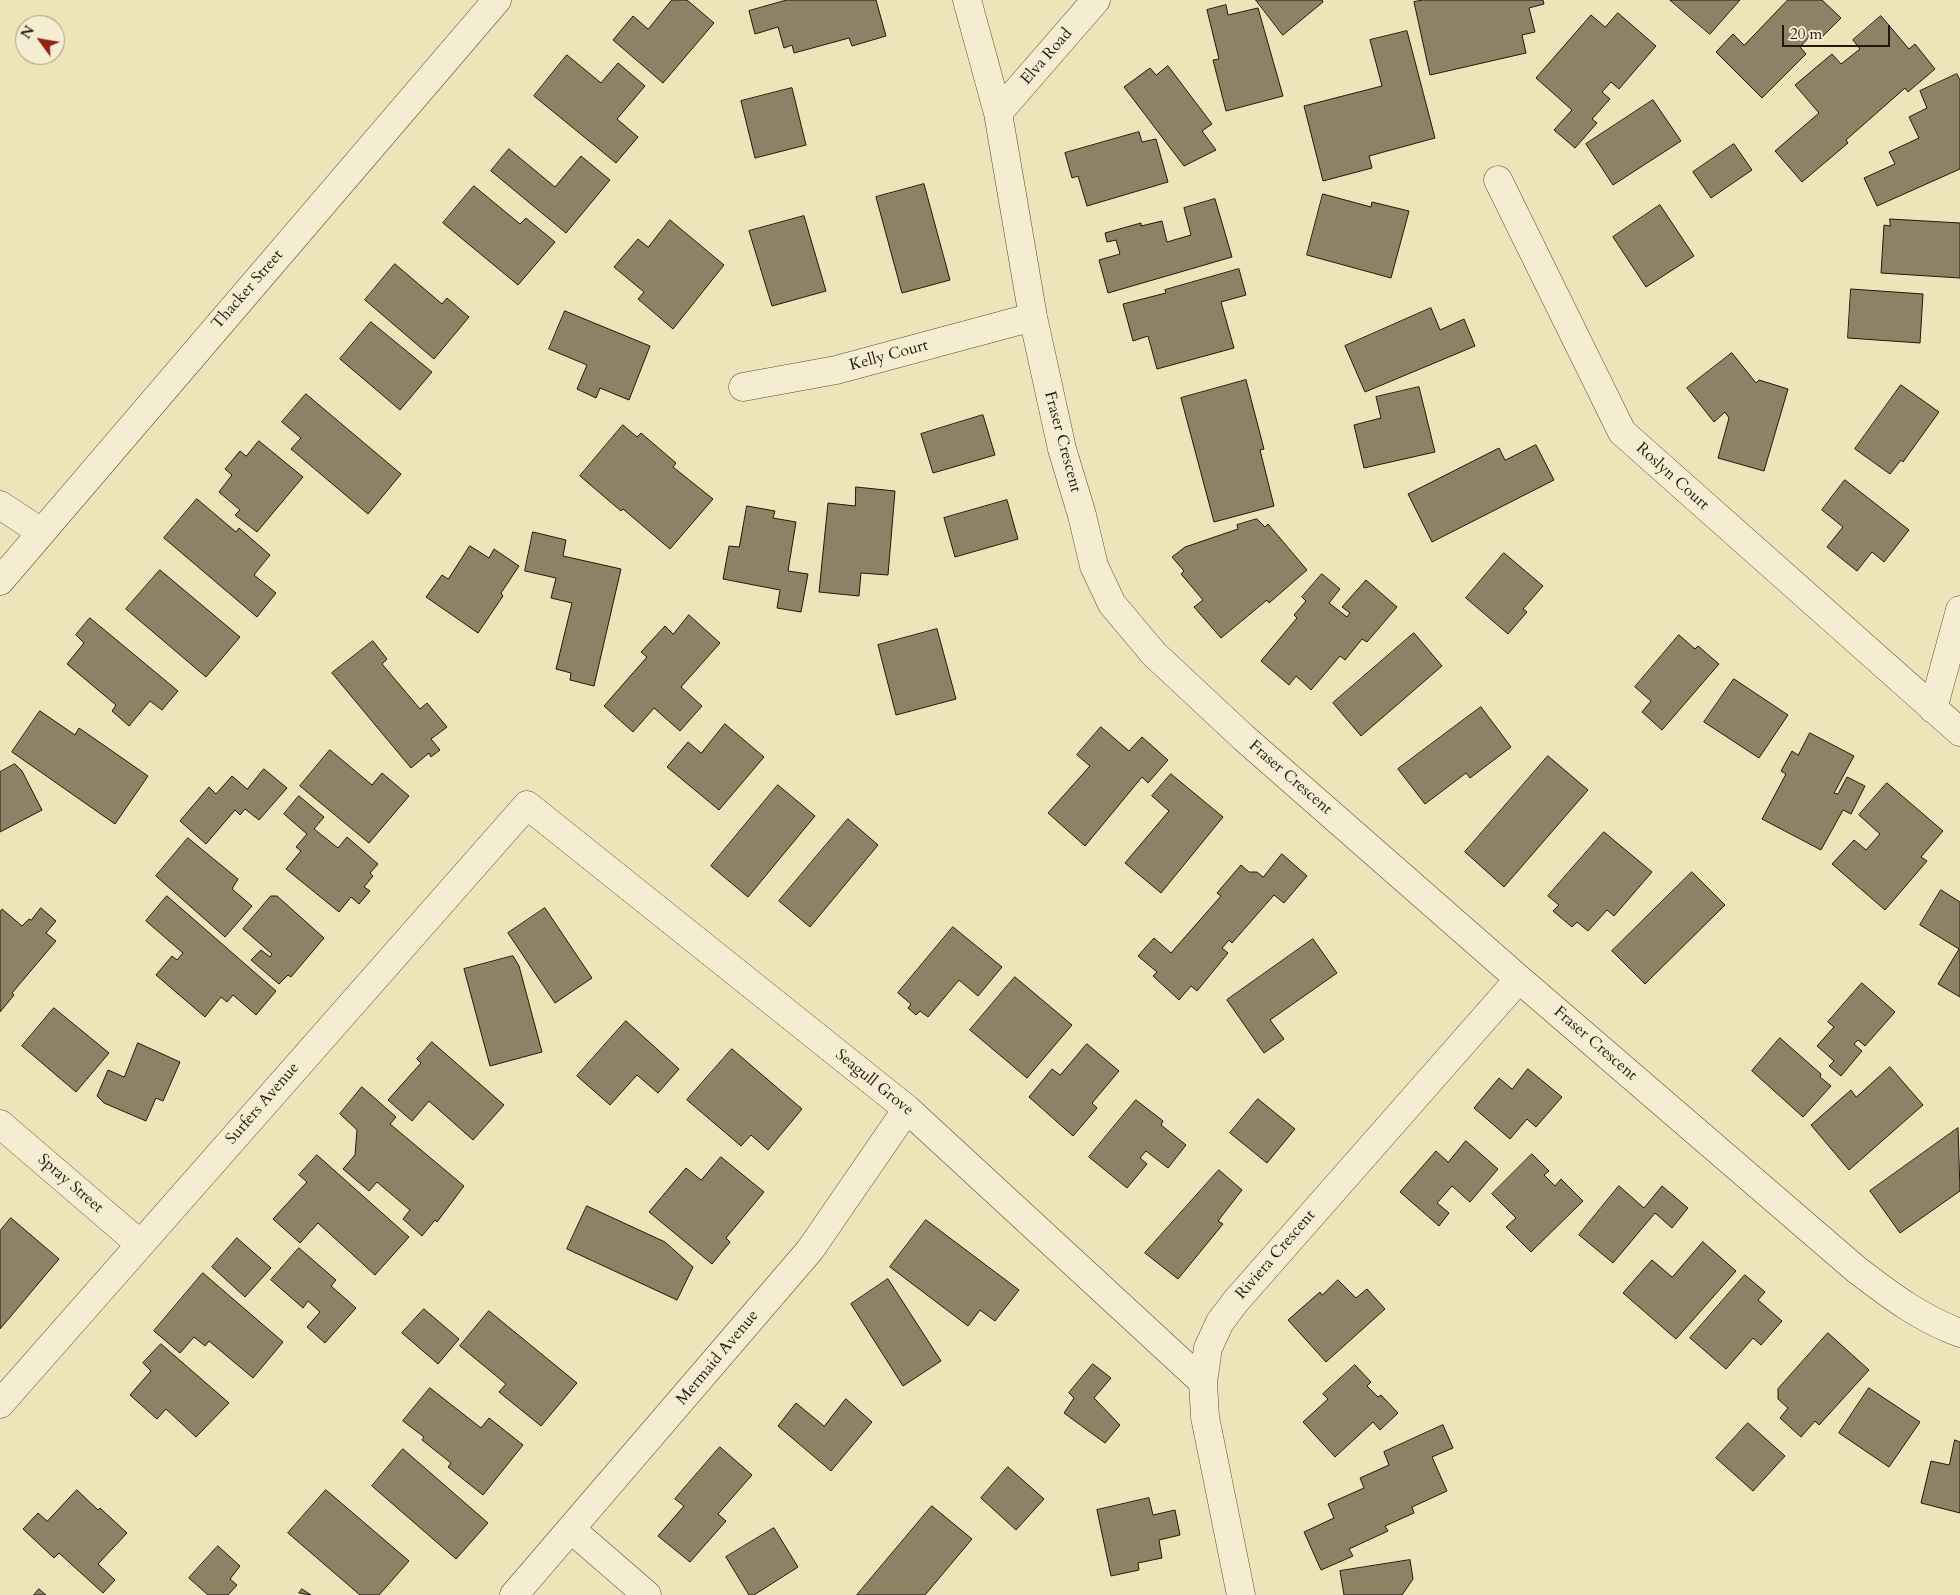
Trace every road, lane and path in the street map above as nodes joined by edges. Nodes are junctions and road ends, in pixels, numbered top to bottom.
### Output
1 (497, 0) edge
2 (967, 0) edge
3 (1096, 0) edge
4 (998, 113) junction
5 (1498, 180) dead end
6 (1033, 317) junction
7 (743, 387) dead end
8 (0, 505) edge
9 (41, 532) junction
10 (0, 581) edge
11 (1960, 610) edge
12 (1933, 709) junction
13 (1960, 732) edge
14 (527, 805) joint
15 (1519, 979) junction
16 (907, 1109) junction
17 (0, 1124) edge
18 (140, 1244) junction
19 (1960, 1333) edge
20 (1203, 1382) junction
21 (0, 1404) edge
22 (572, 1530) junction
23 (514, 1595) edge
24 (647, 1595) edge
25 (1240, 1595) edge

1 - 9 street, Thacker Street
2 - 4 street, Fraser Crescent
3 - 4 street, Elva Road
4 - 6 street, Fraser Crescent
5 - 12 street, Roslyn Court
6 - 7 street, Kelly Court
6 - 15 street, Fraser Crescent
8 - 9 street
9 - 10 street, Thacker Street
11 - 12 street
12 - 13 street, Roslyn Court
14 - 16 street, Seagull Grove
14 - 18 street, Surfers Avenue
15 - 19 street, Fraser Crescent
15 - 20 street, Riviera Crescent
16 - 20 street, Seagull Grove
16 - 22 street, Mermaid Avenue
17 - 18 street, Spray Street
18 - 21 street, Surfers Avenue
20 - 25 street, Riviera Crescent
22 - 23 street, Mermaid Avenue
22 - 24 street

